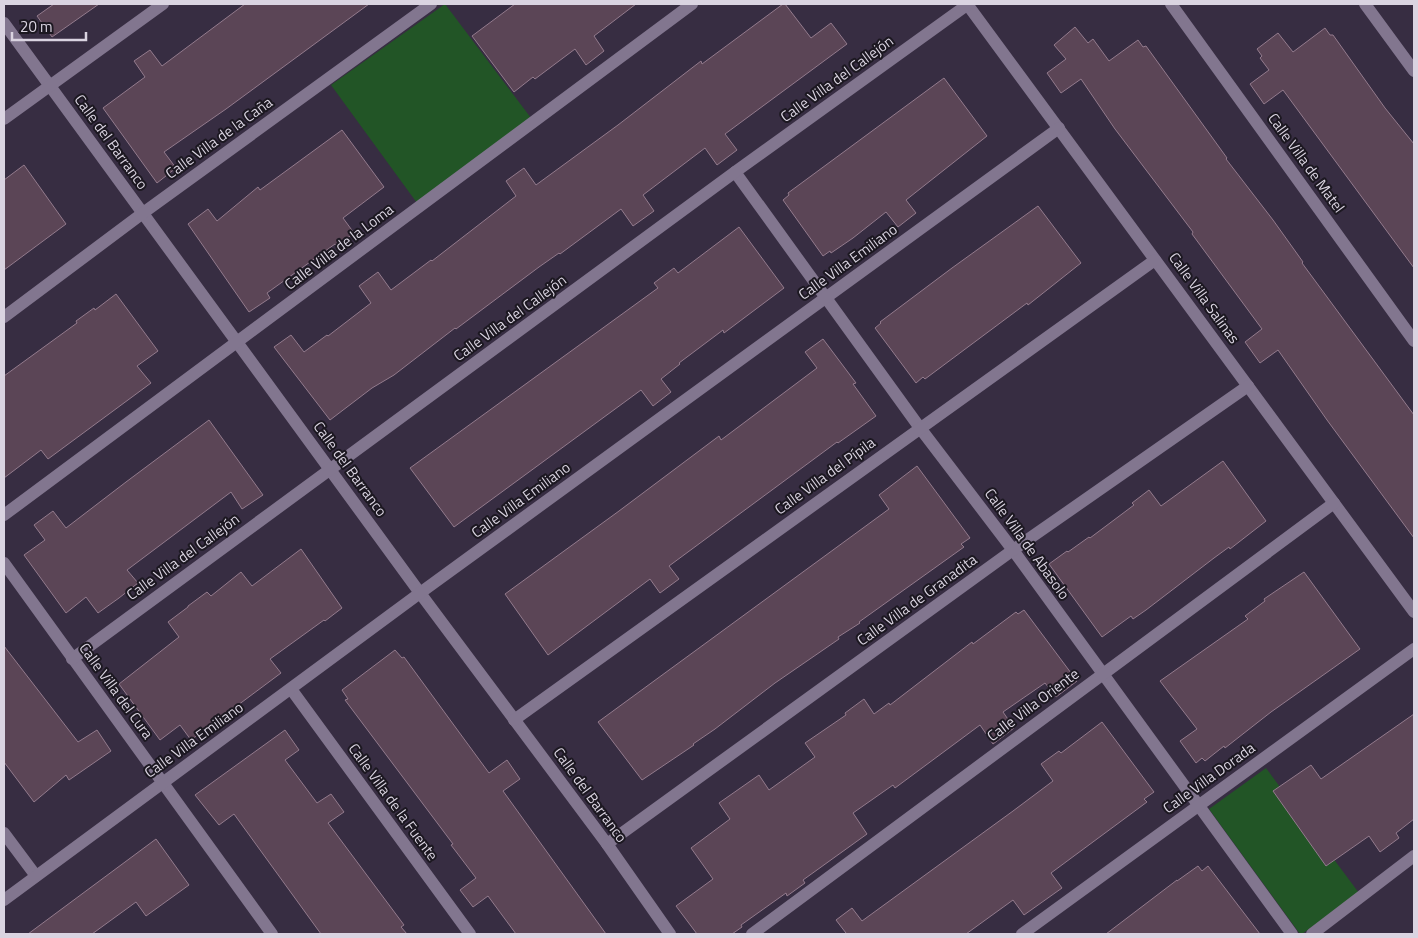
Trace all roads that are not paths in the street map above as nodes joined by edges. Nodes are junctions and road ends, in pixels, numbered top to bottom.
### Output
1 (163, 4) edge
2 (431, 4) edge
3 (692, 4) edge
4 (967, 4) edge
5 (1171, 4) edge
6 (1365, 4) edge
7 (4, 23) edge
8 (1414, 71) edge
9 (50, 86) junction
10 (4, 119) edge
11 (1059, 128) junction
12 (735, 172) junction
13 (143, 213) junction
14 (1155, 260) junction
15 (826, 297) junction
16 (4, 317) edge
17 (1414, 341) edge
18 (237, 343) junction
19 (1248, 386) junction
20 (920, 428) junction
21 (330, 470) junction
22 (1334, 503) junction
23 (4, 515) edge
24 (1013, 550) junction
25 (4, 564) edge
26 (420, 593) junction
27 (1414, 612) edge
28 (1414, 649) edge
29 (72, 659) junction
30 (1102, 675) junction
31 (290, 689) junction
32 (514, 720) junction
33 (162, 783) junction
34 (1198, 806) junction
35 (4, 833) edge
36 (607, 844) junction
37 (1414, 856) edge
38 (36, 876) junction
39 (4, 900) edge
40 (272, 934) edge
41 (470, 934) edge
42 (670, 934) edge
43 (752, 934) edge
44 (1022, 934) edge
45 (1292, 934) edge
46 (1312, 934) edge

1 - 9 street
2 - 13 street, Calle Villa de la Caña
3 - 18 street, Calle Villa de la Loma
4 - 11 street, Calle Villa Salinas
4 - 12 street, Calle Villa del Callejón
5 - 17 street, Calle Villa de Matel
6 - 8 street
7 - 9 street, Calle del Barranco
9 - 10 street
9 - 13 street, Calle del Barranco
11 - 14 street, Calle Villa Salinas
11 - 15 street, Calle Villa Emiliano
12 - 15 street, Calle Villa de Abasolo
12 - 21 street, Calle Villa del Callejón
13 - 16 street, Calle Villa de la Caña
13 - 18 street, Calle del Barranco
14 - 19 street, Calle Villa Salinas
14 - 20 street, Calle Villa del Pípila
15 - 20 street, Calle Villa de Abasolo
15 - 26 street, Calle Villa Emiliano
18 - 21 street, Calle del Barranco
18 - 23 street, Calle Villa de la Loma
19 - 22 street, Calle Villa Salinas
19 - 24 street, Calle Villa de Granadita
20 - 24 street, Calle Villa de Abasolo
20 - 32 street, Calle Villa del Pípila
21 - 26 street, Calle del Barranco
21 - 29 street, Calle Villa del Callejón
22 - 27 street, Calle Villa Salinas
22 - 30 street, Calle Villa Oriente
24 - 30 street, Calle Villa de Abasolo
24 - 36 street, Calle Villa de Granadita
25 - 29 street, Calle Villa del Cura
26 - 31 street, Calle Villa Emiliano
26 - 32 street, Calle del Barranco
28 - 34 street, Calle Villa Dorada
29 - 33 street, Calle Villa del Cura
30 - 34 street, Calle Villa de Abasolo
30 - 43 street, Calle Villa Oriente
31 - 33 street, Calle Villa Emiliano
31 - 41 street, Calle Villa de la Fuente
32 - 36 street, Calle del Barranco
33 - 38 street, Calle Villa Emiliano
33 - 40 street, Calle Villa del Cura
34 - 44 street, Calle Villa Dorada
34 - 45 street, Calle Villa de Abasolo
35 - 38 street
36 - 42 street, Calle del Barranco
37 - 46 street
38 - 39 street, Calle Villa Emiliano

